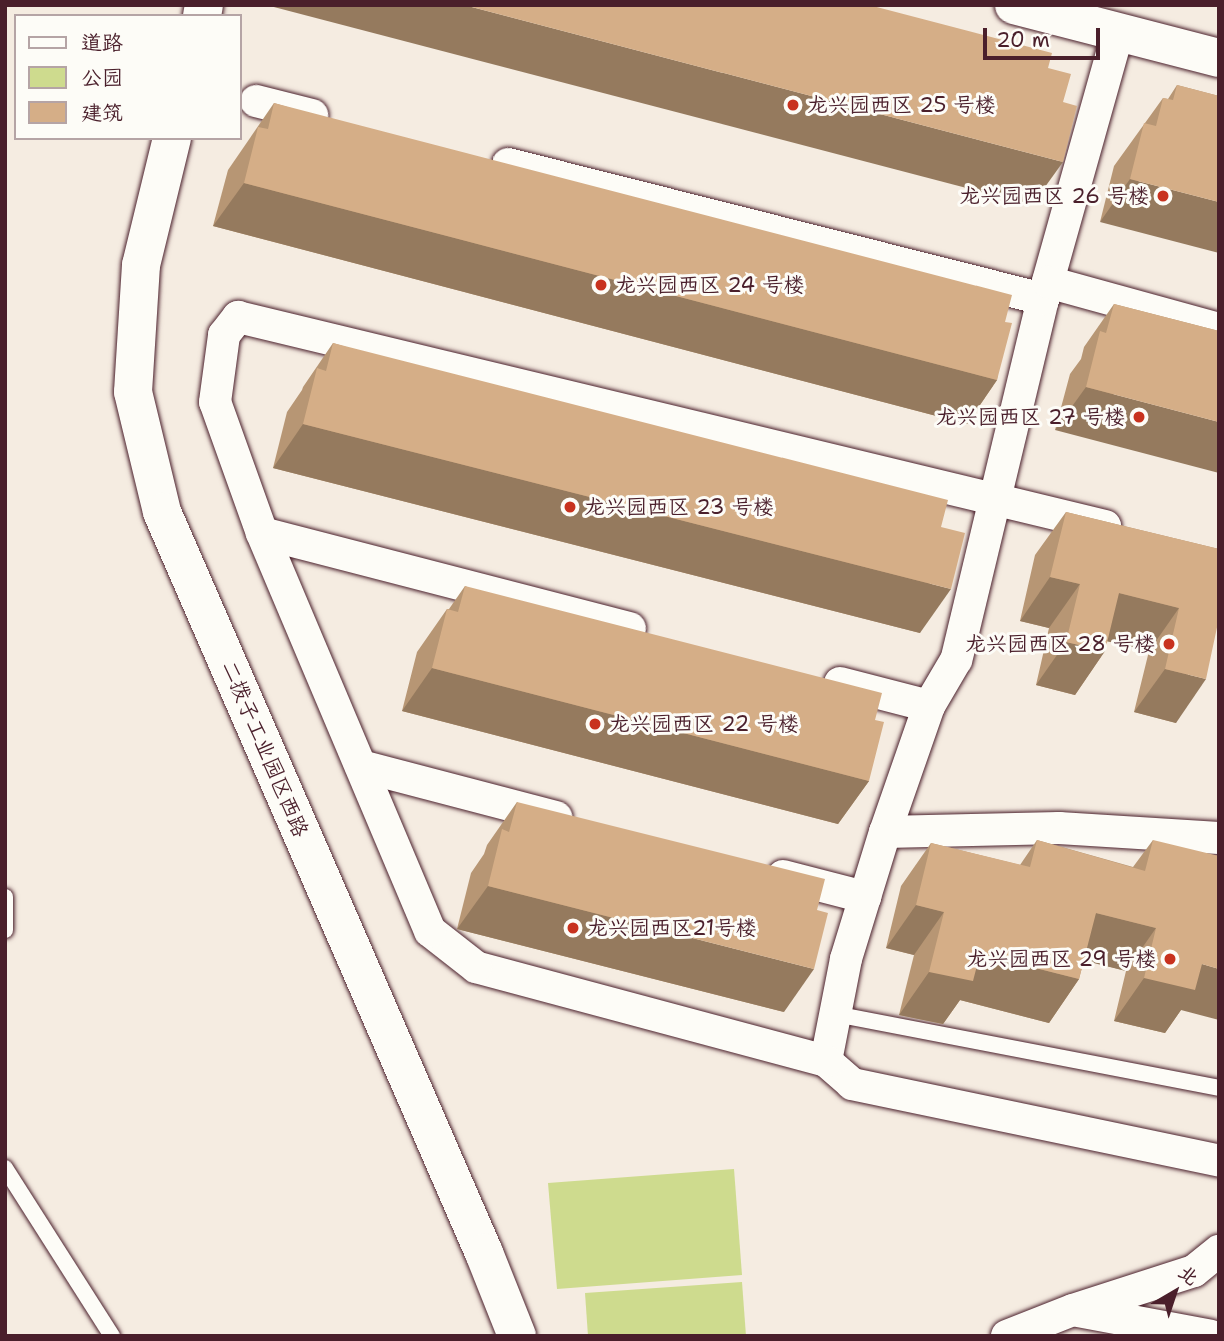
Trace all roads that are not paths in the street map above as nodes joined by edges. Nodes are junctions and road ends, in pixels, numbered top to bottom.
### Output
1 (1014, 5) edge
2 (1118, 32) junction
3 (1219, 58) edge
4 (256, 101) dead end
5 (339, 122) edge
6 (172, 140) edge
7 (485, 159) edge
8 (1045, 291) junction
9 (1219, 329) edge
10 (996, 499) junction
11 (1127, 532) edge
12 (262, 533) junction
13 (661, 636) edge
14 (808, 674) edge
15 (929, 706) junction
16 (361, 766) junction
17 (587, 825) edge
18 (885, 832) junction
19 (1219, 838) edge
20 (759, 870) edge
21 (5, 897) edge
22 (865, 897) junction
23 (5, 930) edge
24 (835, 1014) junction
25 (826, 1061) junction
26 (1219, 1087) edge
27 (1219, 1161) edge
28 (5, 1168) edge
29 (1219, 1251) edge
30 (1073, 1310) junction
31 (112, 1336) edge
32 (517, 1336) edge
33 (1007, 1336) edge
34 (1211, 1336) edge

1 - 2 street
2 - 3 street
2 - 8 street
4 - 5 street
6 - 32 street, 二拨子工业园区西路
7 - 8 street
8 - 9 street
8 - 10 street
10 - 11 street
10 - 12 street
10 - 15 street
12 - 13 street
12 - 16 street
14 - 15 street
15 - 18 street
16 - 17 street
16 - 25 street
18 - 19 street
18 - 22 street
20 - 22 street
21 - 23 lane
22 - 24 street
24 - 25 street
24 - 26 lane
25 - 27 street
28 - 31 lane
29 - 30 street
30 - 33 street
30 - 34 street

